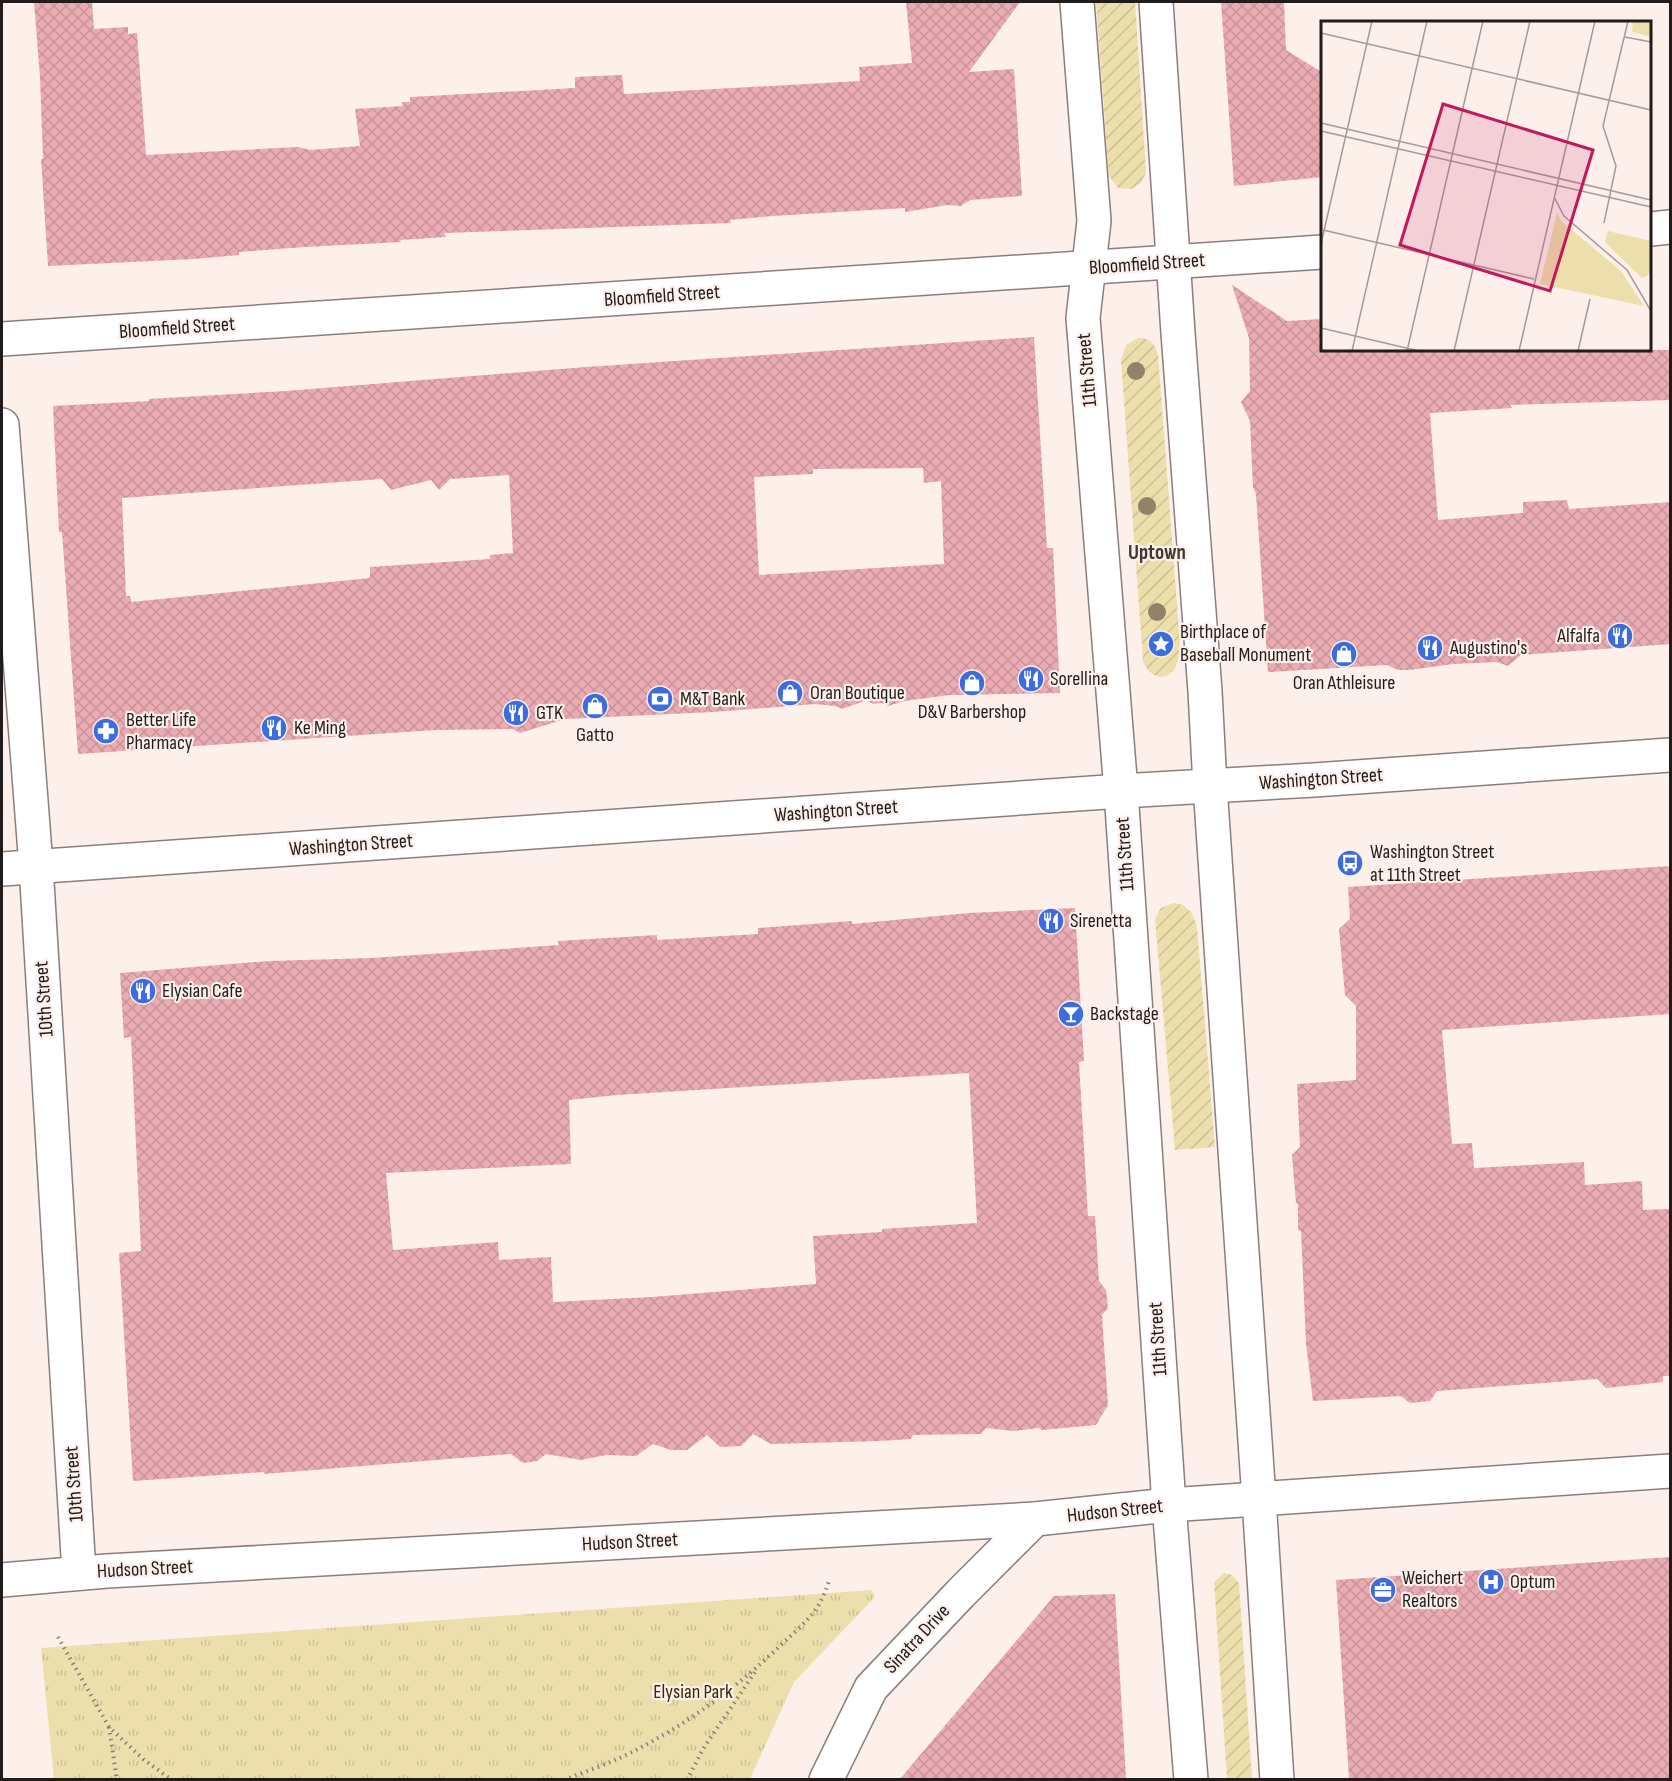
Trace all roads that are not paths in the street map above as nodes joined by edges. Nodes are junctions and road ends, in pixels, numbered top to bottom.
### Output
1 (1077, 2) edge
2 (1156, 2) edge
3 (1671, 227) edge
4 (1651, 229) edge
5 (1321, 252) edge
6 (1173, 263) junction
7 (1088, 268) junction
8 (2, 339) edge
9 (2, 425) edge
10 (1671, 755) edge
11 (1210, 786) junction
12 (1121, 791) junction
13 (36, 866) junction
14 (2, 869) edge
15 (1671, 1471) edge
16 (1259, 1499) junction
17 (1168, 1505) junction
18 (1035, 1519) junction
19 (79, 1573) junction
20 (2, 1580) edge
21 (826, 1779) edge
22 (1191, 1779) edge
23 (1277, 1779) edge

1 - 7 street, 11th Street
2 - 6 street
3 - 4 street
5 - 6 street, Bloomfield Street
6 - 7 street, Bloomfield Street
6 - 11 street
7 - 8 street, Bloomfield Street
7 - 12 street, 11th Street
9 - 13 street, 10th Street
10 - 11 street, Washington Street
11 - 12 street, Washington Street
11 - 16 street
12 - 13 street, Washington Street
12 - 17 street, 11th Street
13 - 14 street, Washington Street
13 - 19 street, 10th Street
15 - 16 street, Hudson Street
16 - 17 street, Hudson Street
16 - 23 street
17 - 18 street, Hudson Street
17 - 22 street, 11th Street
18 - 19 street, Hudson Street
18 - 21 street, Sinatra Drive
19 - 20 street, Hudson Street

